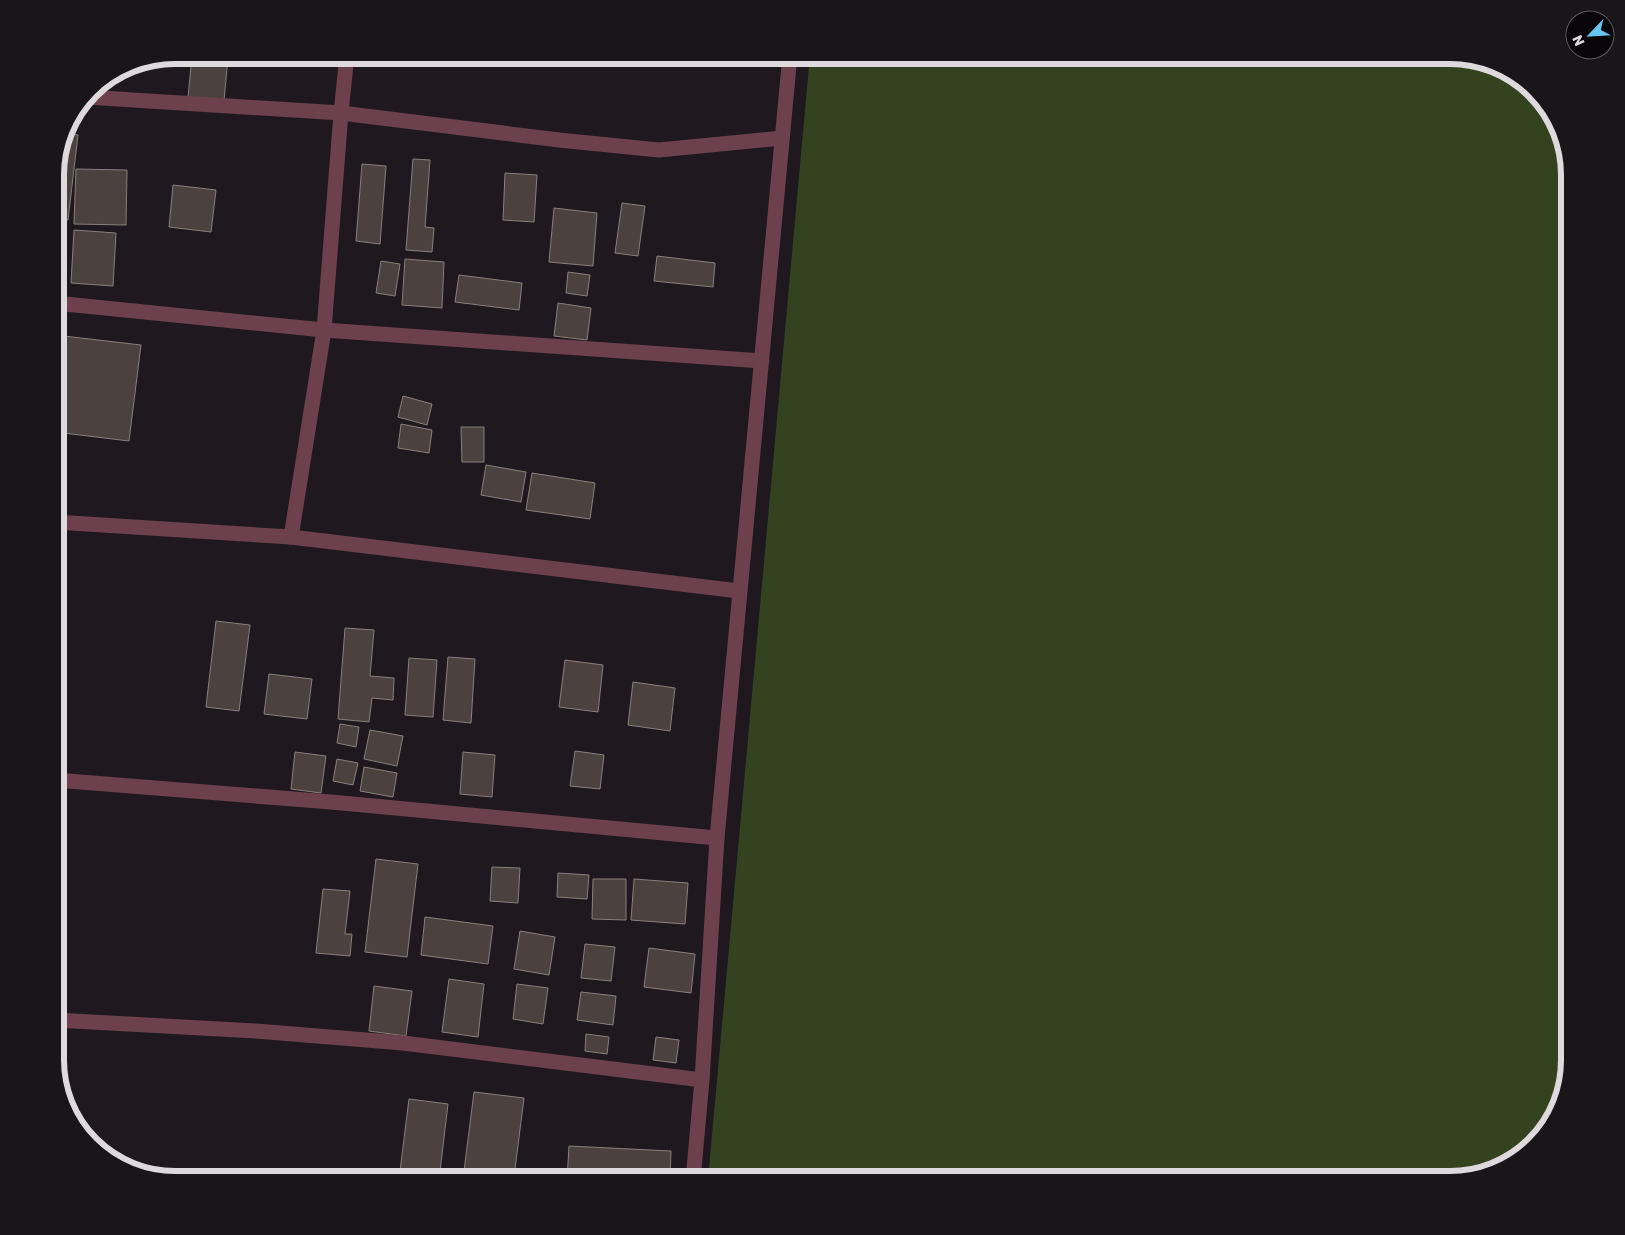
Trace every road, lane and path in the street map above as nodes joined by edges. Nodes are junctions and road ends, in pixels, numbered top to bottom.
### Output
1 (346, 64) edge
2 (789, 64) edge
3 (94, 98) edge
4 (341, 113) junction
5 (782, 138) junction
6 (64, 303) edge
7 (324, 330) junction
8 (762, 361) junction
9 (64, 523) edge
10 (291, 537) junction
11 (739, 591) junction
12 (64, 781) edge
13 (717, 838) junction
14 (64, 1020) edge
15 (702, 1080) junction
16 (694, 1171) edge

1 - 4 street
2 - 5 street
3 - 4 street
4 - 5 street
4 - 7 street
5 - 8 street
6 - 7 street
7 - 8 street
7 - 10 street
8 - 11 street
9 - 10 street
10 - 11 street
11 - 13 street
12 - 13 street
13 - 15 street
14 - 15 street
15 - 16 street

